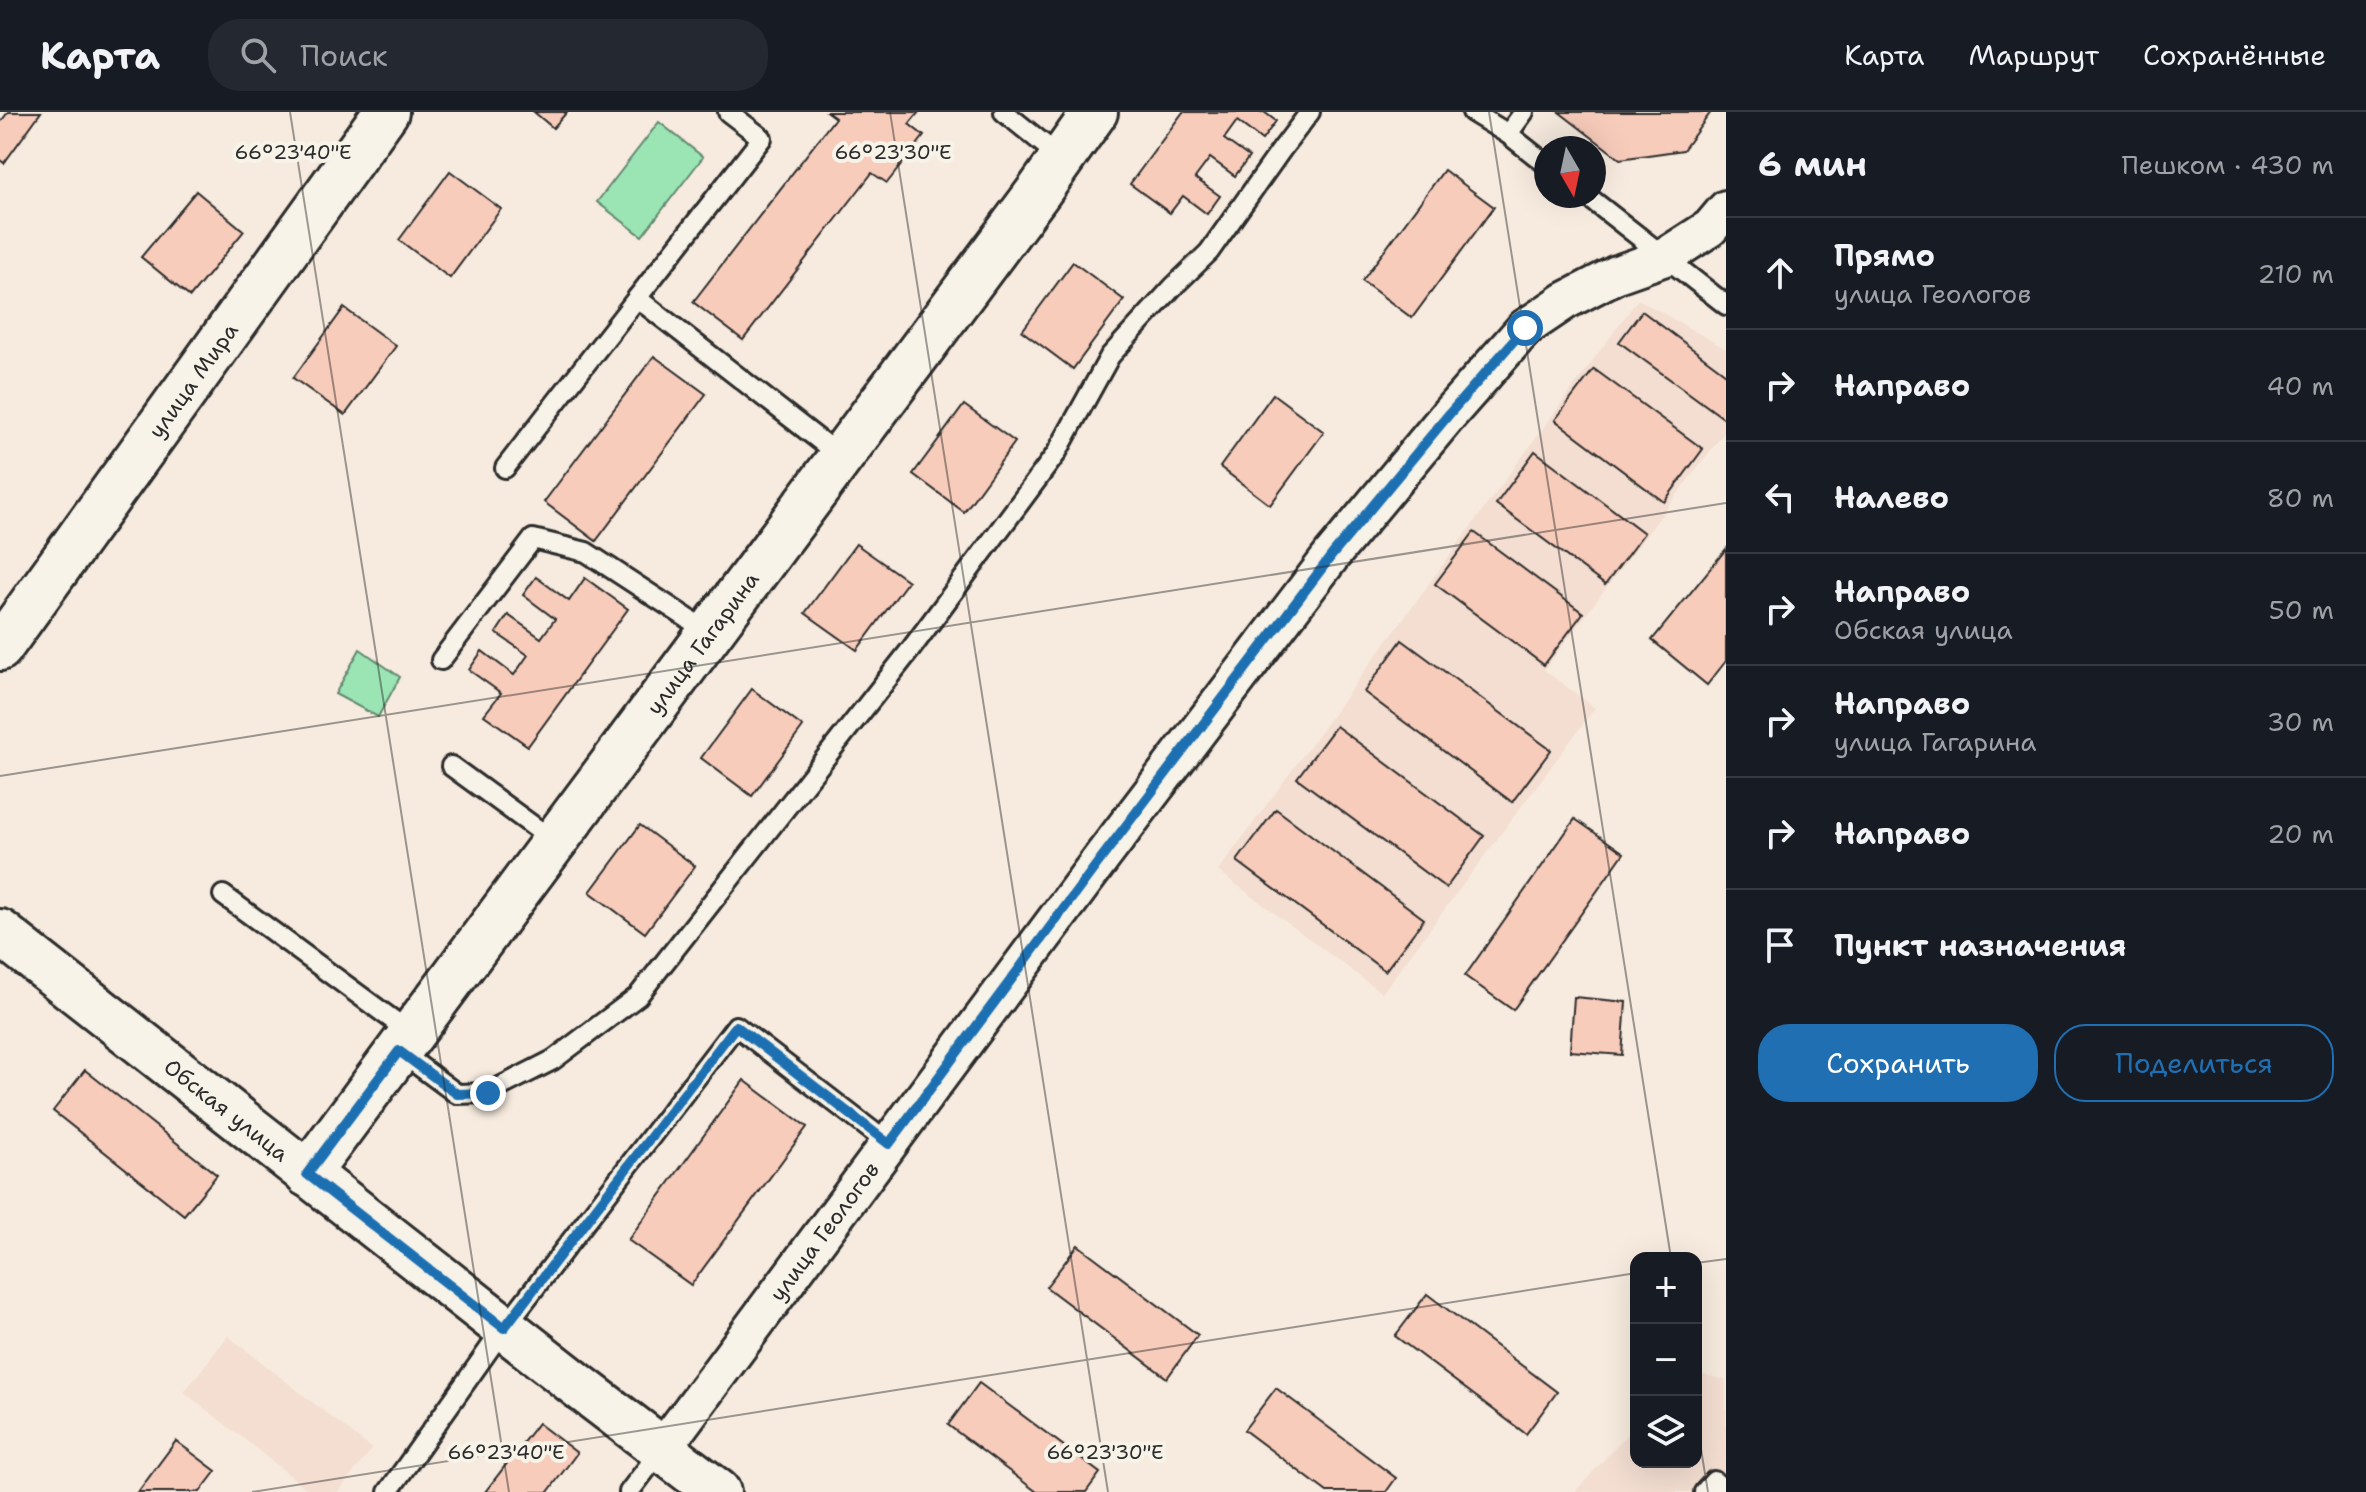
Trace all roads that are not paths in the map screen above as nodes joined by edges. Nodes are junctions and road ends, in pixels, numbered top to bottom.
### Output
1 (386, 112) edge
2 (728, 112) edge
3 (1004, 112) edge
4 (1095, 112) edge
5 (1310, 112) edge
6 (1472, 112) edge
7 (1524, 112) edge
8 (1508, 134) junction
9 (1534, 155) edge
10 (1061, 158) junction
11 (1602, 208) edge
12 (1726, 209) edge
13 (1665, 257) junction
14 (637, 298) junction
15 (1726, 305) edge
16 (841, 457) junction
17 (505, 468) dead end
18 (710, 633) junction
19 (0, 648) edge
20 (441, 660) dead end
21 (451, 766) dead end
22 (555, 842) junction
23 (223, 895) dead end
24 (0, 932) edge
25 (405, 1042) junction
26 (889, 1144) junction
27 (307, 1174) junction
28 (504, 1328) junction
29 (663, 1448) junction
30 (388, 1492) edge
31 (629, 1492) edge
32 (718, 1492) edge
33 (1704, 1492) edge
34 (1726, 1492) edge

1 - 19 street, улица Мира
2 - 14 lane
3 - 10 lane
4 - 10 street, улица Гагарина
5 - 25 lane
6 - 8 lane
7 - 8 lane
8 - 9 lane
10 - 16 street, улица Гагарина
11 - 13 lane
12 - 13 street, улица Геологов
13 - 15 lane
13 - 26 street, улица Геологов
14 - 16 lane
14 - 17 lane
16 - 18 street, улица Гагарина
18 - 20 lane
18 - 22 street, улица Гагарина
21 - 22 lane
22 - 25 street, улица Гагарина
23 - 25 lane
24 - 27 street, Обская улица
25 - 27 street, улица Гагарина
26 - 28 lane
26 - 29 street, улица Геологов
27 - 28 street, Обская улица
28 - 29 street, Обская улица
28 - 30 lane
29 - 31 lane, улица Геологов
29 - 32 street, Обская улица
33 - 34 lane

